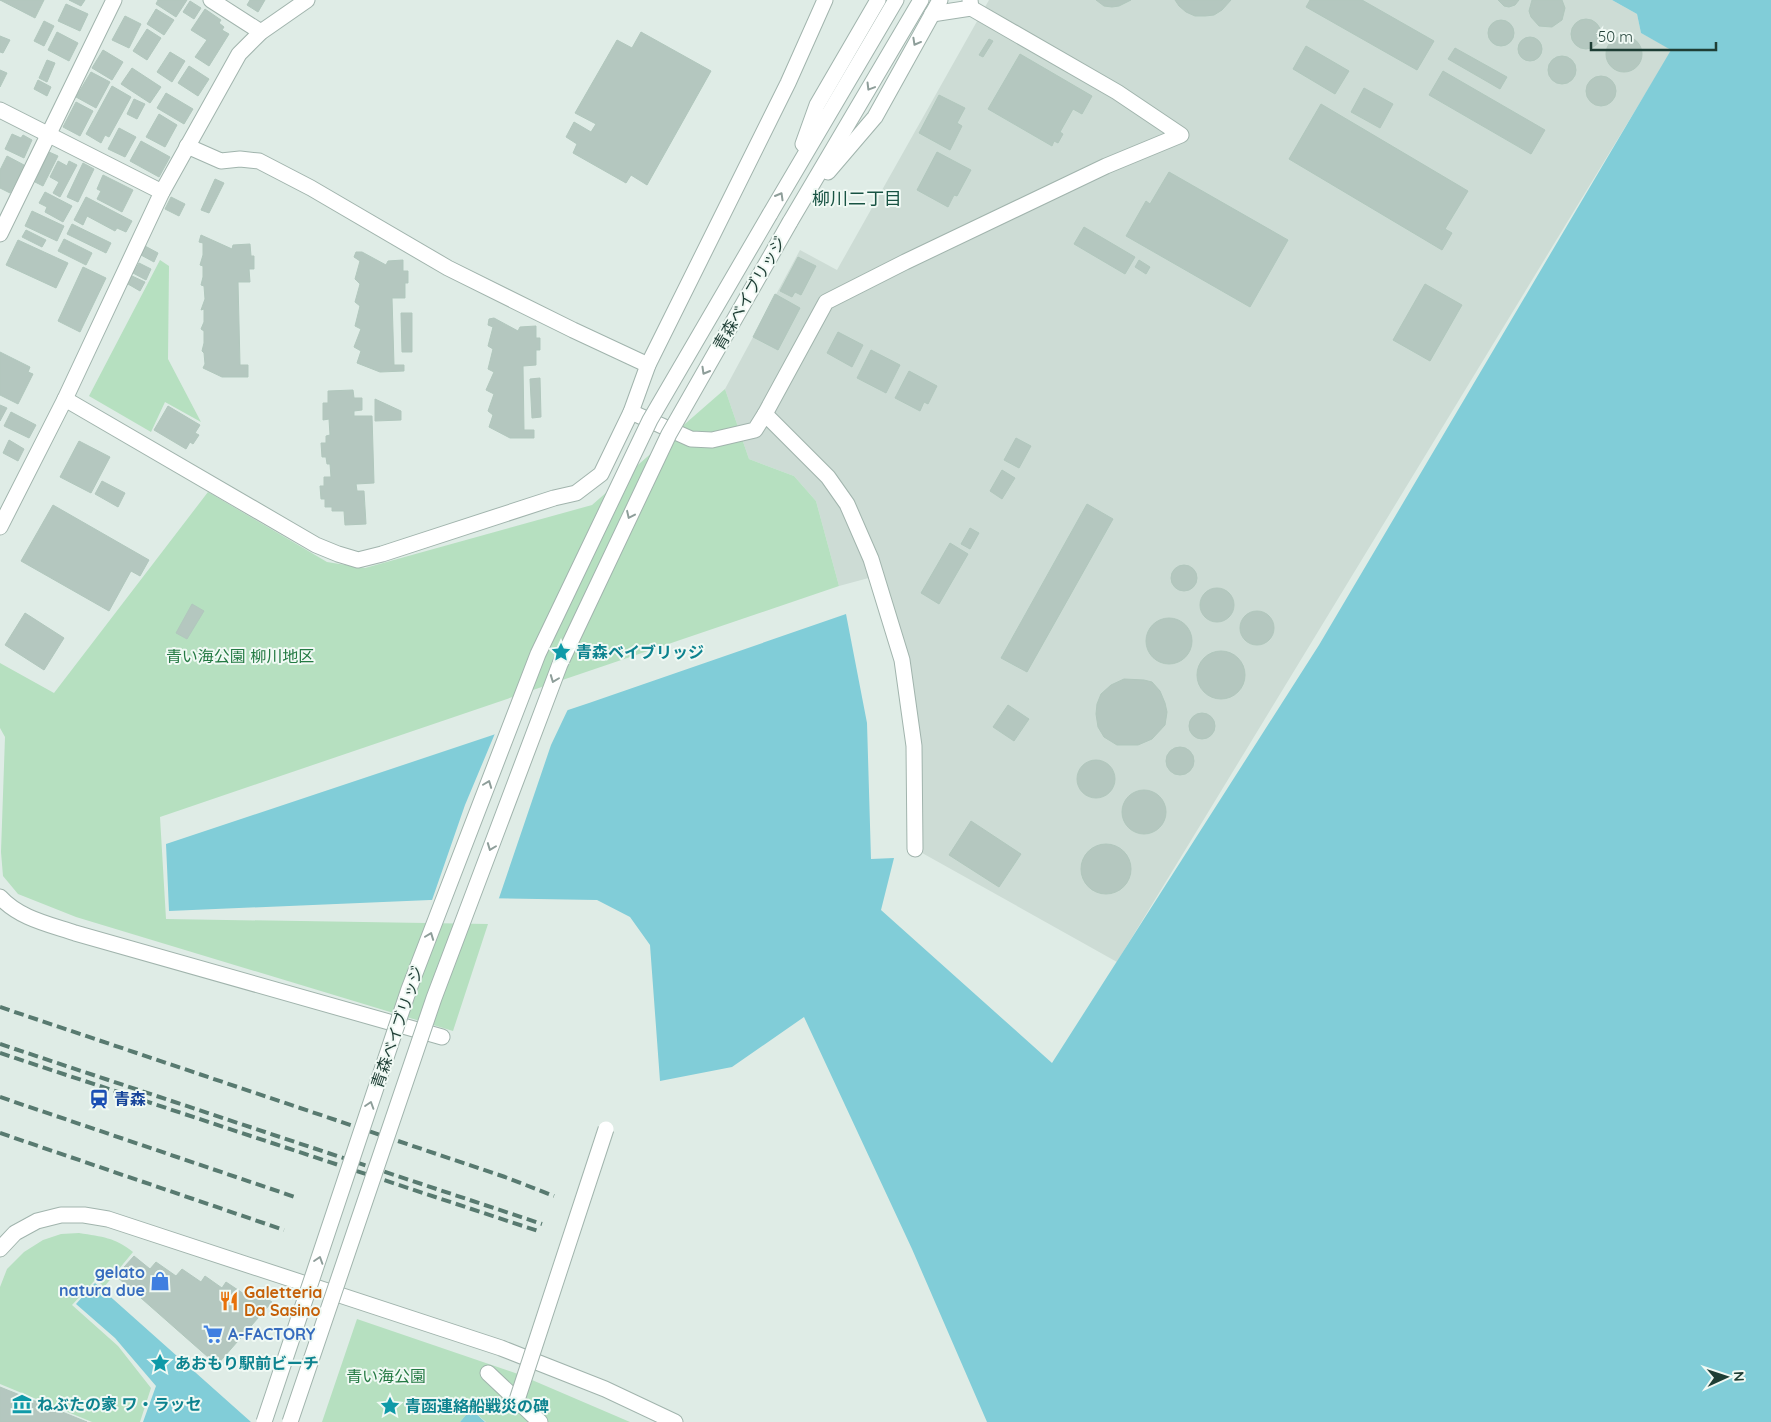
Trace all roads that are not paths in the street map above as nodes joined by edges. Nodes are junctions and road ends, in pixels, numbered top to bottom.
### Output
1 (114, 0) edge
2 (211, 0) edge
3 (307, 0) edge
4 (825, 0) edge
5 (878, 0) edge
6 (896, 0) edge
7 (921, 0) edge
8 (940, 0) edge
9 (971, 4) edge
10 (932, 14) junction
11 (261, 32) junction
12 (0, 110) edge
13 (48, 135) junction
14 (187, 146) junction
15 (791, 178) junction
16 (162, 192) junction
17 (801, 204) junction
18 (0, 234) edge
19 (648, 365) junction
20 (65, 399) junction
21 (631, 412) junction
22 (765, 414) junction
23 (7, 497) edge
24 (0, 527) edge
25 (915, 849) dead end
26 (0, 897) edge
27 (442, 1037) dead end
28 (606, 1129) dead end
29 (0, 1249) edge
30 (488, 1372) dead end
31 (517, 1400) junction
32 (264, 1422) edge
33 (290, 1422) edge
34 (540, 1422) edge
35 (675, 1422) edge

1 - 13 street
2 - 11 street
3 - 11 street
4 - 19 street
5 - 15 street
6 - 15 street
7 -> 17 street
8 - 10 street
9 - 10 street
9 - 22 street
10 -> 17 street
11 - 14 street
12 - 13 street
13 - 16 street
13 - 18 street
14 - 16 street
14 - 19 street
32 -> 15 street, 青森ベイブリッジ, bridge
16 - 20 street
17 -> 33 street, 青森ベイブリッジ, bridge
19 - 21 street
20 - 21 street
20 - 23 street
21 - 22 street
22 - 25 street
23 - 24 street
26 - 27 street
28 - 31 street, bridge
29 - 35 street
30 - 31 street
31 - 34 street

